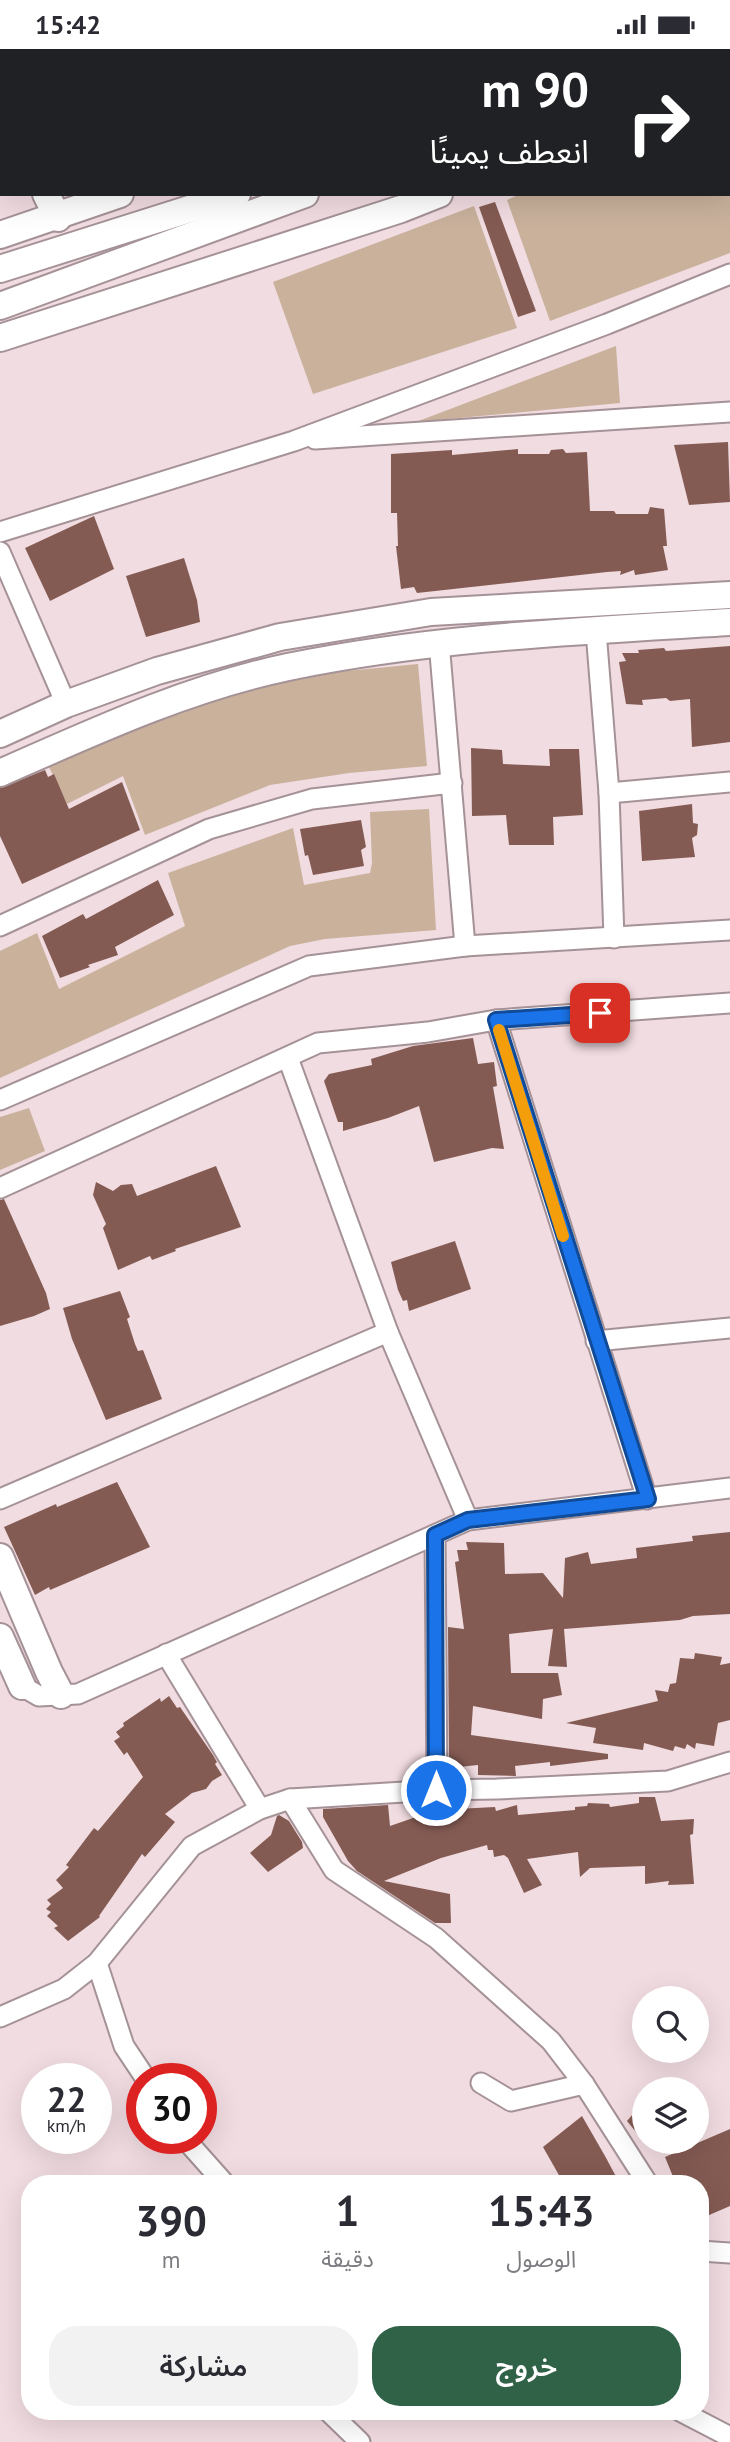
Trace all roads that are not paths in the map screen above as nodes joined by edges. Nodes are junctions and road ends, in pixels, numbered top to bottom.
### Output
1 (110, 196) edge
2 (231, 196) edge
3 (300, 196) edge
4 (434, 196) edge
5 (52, 206) edge
6 (1, 233) edge
7 (0, 269) edge
8 (730, 274) edge
9 (0, 306) edge
10 (0, 338) edge
11 (730, 412) edge
12 (294, 441) junction
13 (0, 532) edge
14 (0, 552) edge
15 (730, 595) edge
16 (730, 622) edge
17 (596, 631) junction
18 (439, 642) junction
19 (66, 704) junction
20 (0, 734) edge
21 (0, 773) edge
22 (730, 782) edge
23 (452, 783) junction
24 (609, 793) junction
25 (0, 926) edge
26 (730, 930) edge
27 (614, 938) junction
28 (465, 946) junction
29 (730, 1003) edge
30 (496, 1020) junction
31 (288, 1058) junction
32 (0, 1101) edge
33 (0, 1188) edge
34 (730, 1328) edge
35 (388, 1332) junction
36 (596, 1341) junction
37 (730, 1488) edge
38 (0, 1499) edge
39 (648, 1499) junction
40 (468, 1520) junction
41 (435, 1535) junction
42 (0, 1557) edge
43 (0, 1637) edge
44 (166, 1654) junction
45 (22, 1686) joint
46 (61, 1695) junction
47 (730, 1762) edge
48 (436, 1790) junction
49 (290, 1799) junction
50 (260, 1809) junction
51 (97, 1963) junction
52 (0, 2017) edge
53 (135, 2063) edge
54 (481, 2083) dead end
55 (584, 2084) junction
56 (198, 2154) edge
57 (217, 2175) edge
58 (642, 2175) edge
59 (709, 2252) edge
60 (730, 2253) edge
61 (337, 2420) edge
62 (697, 2420) edge
63 (730, 2437) edge
64 (360, 2442) edge

1 - 5 street
2 - 7 street
3 - 9 street
4 - 10 street
5 - 6 street
8 - 12 street
11 - 12 street
12 - 13 street
14 - 19 street
15 - 19 street
16 - 17 street
17 - 18 street
17 - 24 street
18 - 21 street
18 - 23 street
19 - 20 street
22 - 24 street
23 - 25 street
23 - 28 street
24 - 27 street
26 - 27 street
27 - 28 street
28 - 32 street
29 - 30 street
30 - 31 street
30 - 36 street
31 - 33 street
31 - 35 street
34 - 36 street
35 - 38 street
35 - 40 street
36 - 39 street
37 - 39 street
39 - 40 street
40 - 41 street
41 - 44 street
41 - 48 street
42 - 46 street
43 - 45 street
44 - 46 street
44 - 50 street
45 - 46 street
47 - 48 street
48 - 49 street
49 - 50 street
49 - 55 street
50 - 51 street
51 - 52 street
51 - 53 street
54 - 55 street
55 - 58 street
56 - 57 street
59 - 60 street
61 - 64 street
62 - 63 street

